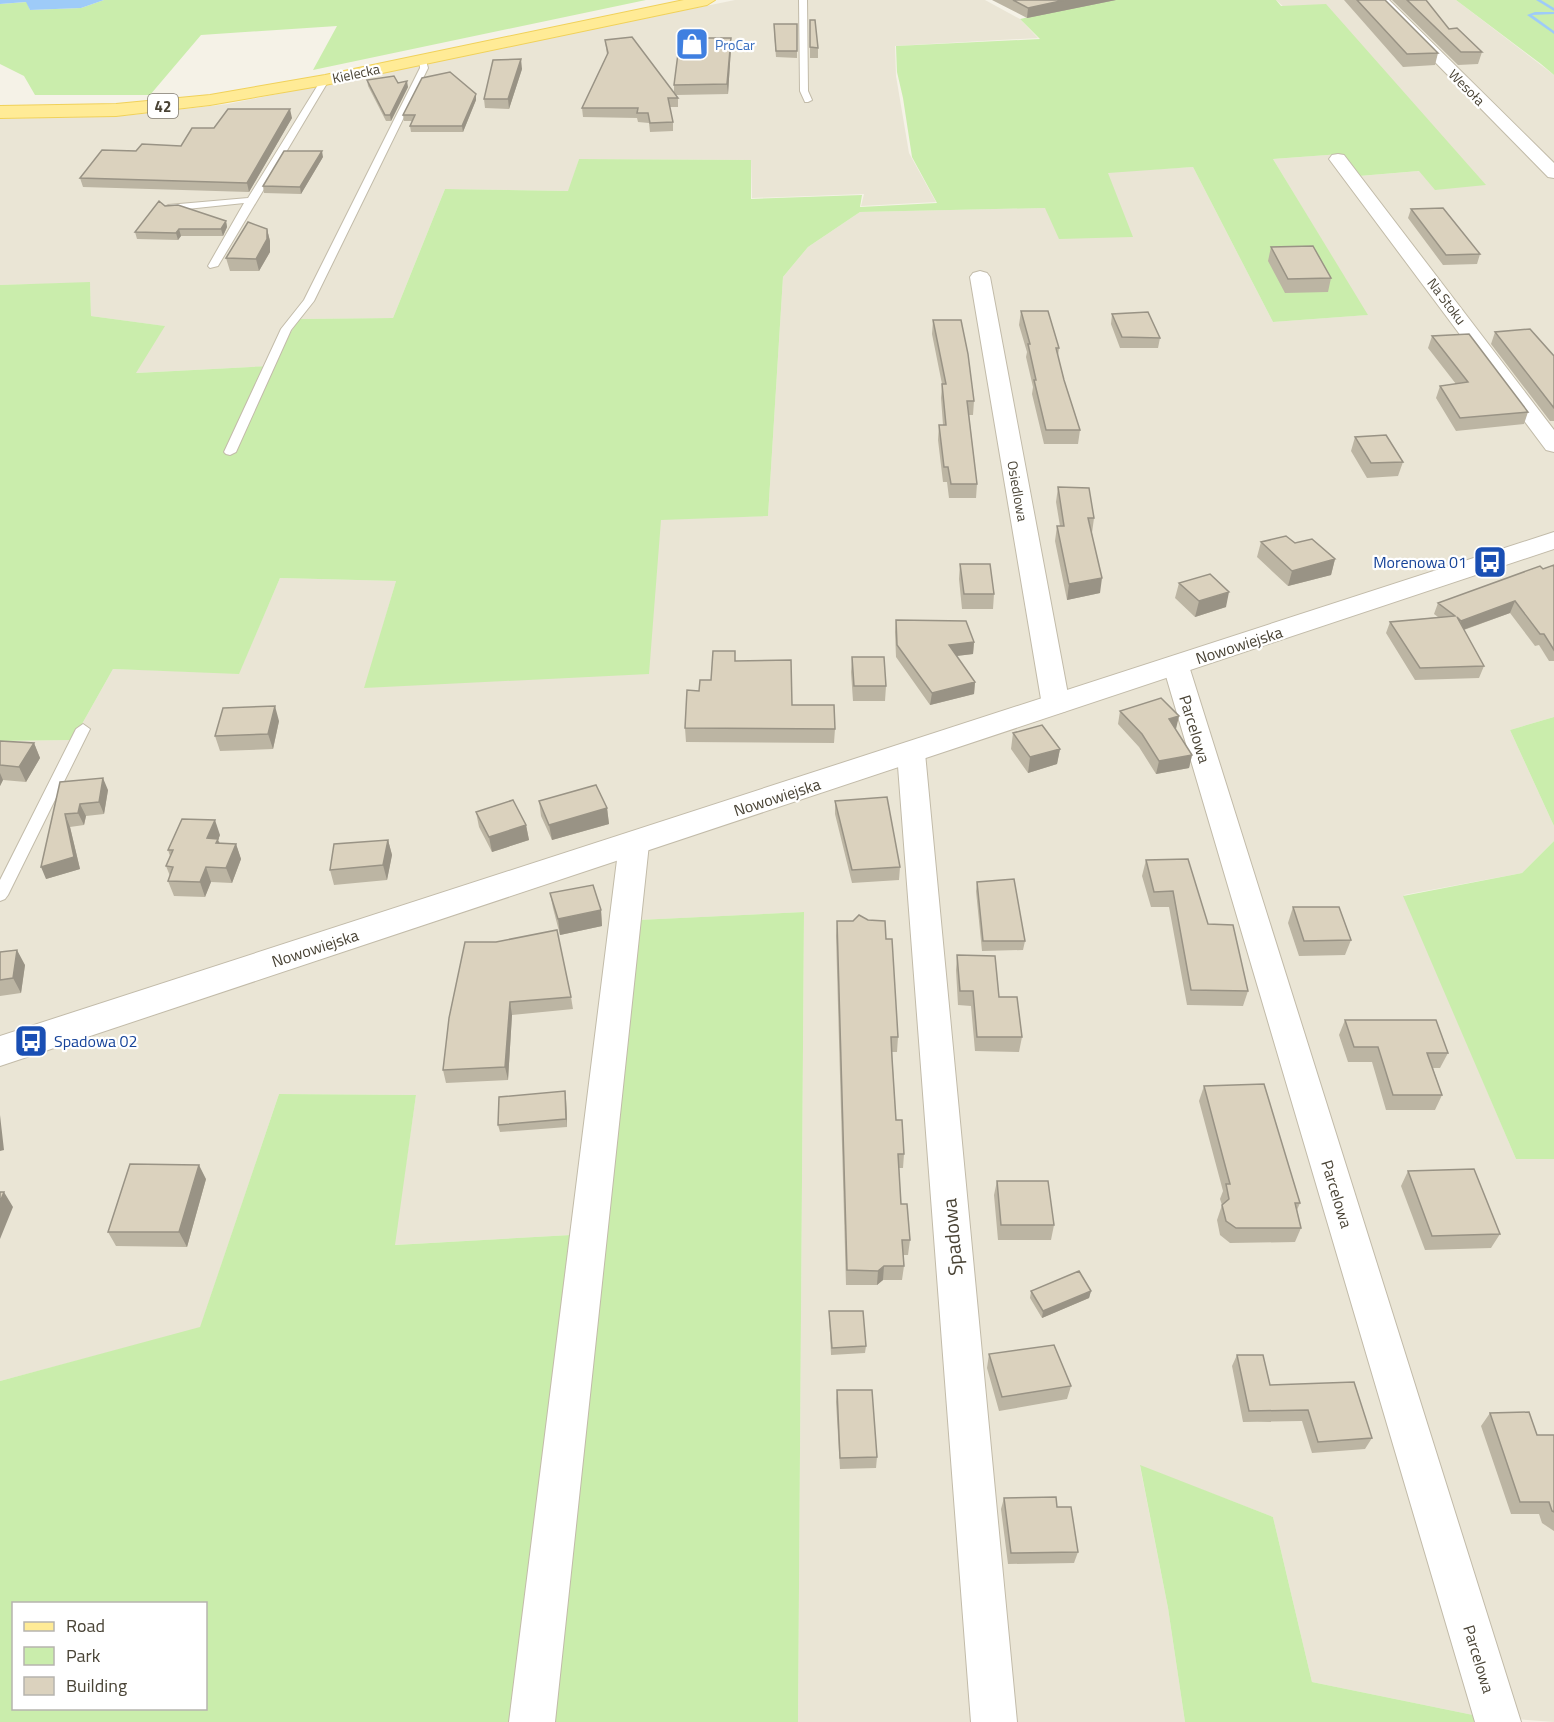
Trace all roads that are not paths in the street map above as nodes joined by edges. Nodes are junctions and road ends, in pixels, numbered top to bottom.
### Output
1 (707, 0) edge
2 (803, 0) edge
3 (1380, 0) edge
4 (422, 60) junction
5 (325, 80) junction
6 (808, 100) dead end
7 (0, 111) edge
8 (1338, 159) dead end
9 (1554, 173) edge
10 (251, 200) junction
11 (168, 208) edge
12 (213, 266) dead end
13 (980, 277) dead end
14 (1554, 445) edge
15 (230, 452) dead end
16 (1554, 540) edge
17 (1176, 666) junction
18 (1056, 705) junction
19 (83, 729) dead end
20 (910, 753) junction
21 (634, 844) junction
22 (0, 895) edge
23 (0, 1051) edge
24 (532, 1722) edge
25 (994, 1722) edge
26 (1498, 1722) edge

1 - 4 main road, Kielecka / 42
2 - 6 lane
3 - 9 street, Wesoła
4 - 5 main road, Kielecka / 42
4 - 15 lane
5 - 7 main road, Kielecka / 42
5 - 10 lane
8 - 14 street, Na Stoku
10 - 11 lane
10 - 12 lane
13 - 18 street, Osiedlowa
16 - 17 street, Nowowiejska
17 - 18 street, Nowowiejska
17 - 26 street, Parcelowa
18 - 20 street, Nowowiejska
19 - 22 lane
20 - 21 street, Nowowiejska
20 - 25 street, Spadowa
21 - 23 street, Nowowiejska
21 - 24 street

